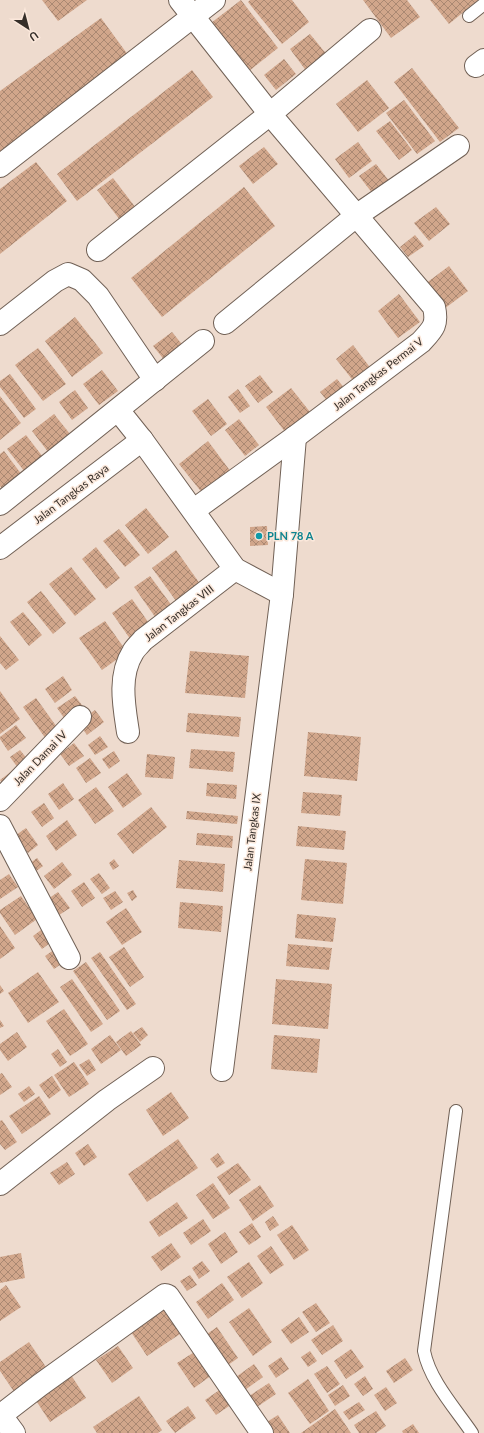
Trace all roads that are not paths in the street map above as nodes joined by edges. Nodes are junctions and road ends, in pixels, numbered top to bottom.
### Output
1 (214, 0) edge
2 (484, 4) edge
3 (187, 8) edge
4 (469, 16) dead end
5 (370, 30) dead end
6 (270, 114) junction
7 (458, 146) dead end
8 (0, 166) edge
9 (356, 216) junction
10 (98, 250) dead end
11 (225, 323) dead end
12 (0, 324) edge
13 (203, 341) dead end
14 (155, 380) junction
15 (118, 410) junction
16 (295, 437) junction
17 (142, 440) junction
18 (0, 504) edge
19 (194, 510) junction
20 (0, 548) edge
21 (235, 569) junction
22 (282, 594) junction
23 (80, 717) dead end
24 (128, 732) dead end
25 (0, 800) edge
26 (0, 826) edge
27 (69, 958) dead end
28 (153, 1068) dead end
29 (222, 1070) dead end
30 (456, 1110) dead end
31 (0, 1184) edge
32 (0, 1415) edge
33 (14, 1433) edge
34 (262, 1433) edge
35 (472, 1433) edge

1 - 3 street
2 - 4 lane
3 - 6 street, Jalan Tangkas Permai V
3 - 8 street
5 - 6 street
6 - 9 street, Jalan Tangkas Permai V
6 - 10 street
7 - 9 street
9 - 11 street
9 - 16 street, Jalan Tangkas Permai V
12 - 14 street
13 - 14 street
14 - 15 street
15 - 17 street
15 - 18 street
16 - 19 street, Jalan Tangkas Permai V
16 - 22 street
17 - 19 street
17 - 20 street, Jalan Tangkas Raya
19 - 21 street
21 - 22 street
21 - 24 street, Jalan Tangkas VIII
22 - 29 street, Jalan Tangkas IX
23 - 25 street, Jalan Damai IV
26 - 27 street
28 - 31 street
30 - 35 lane
32 - 33 street
32 - 34 street

